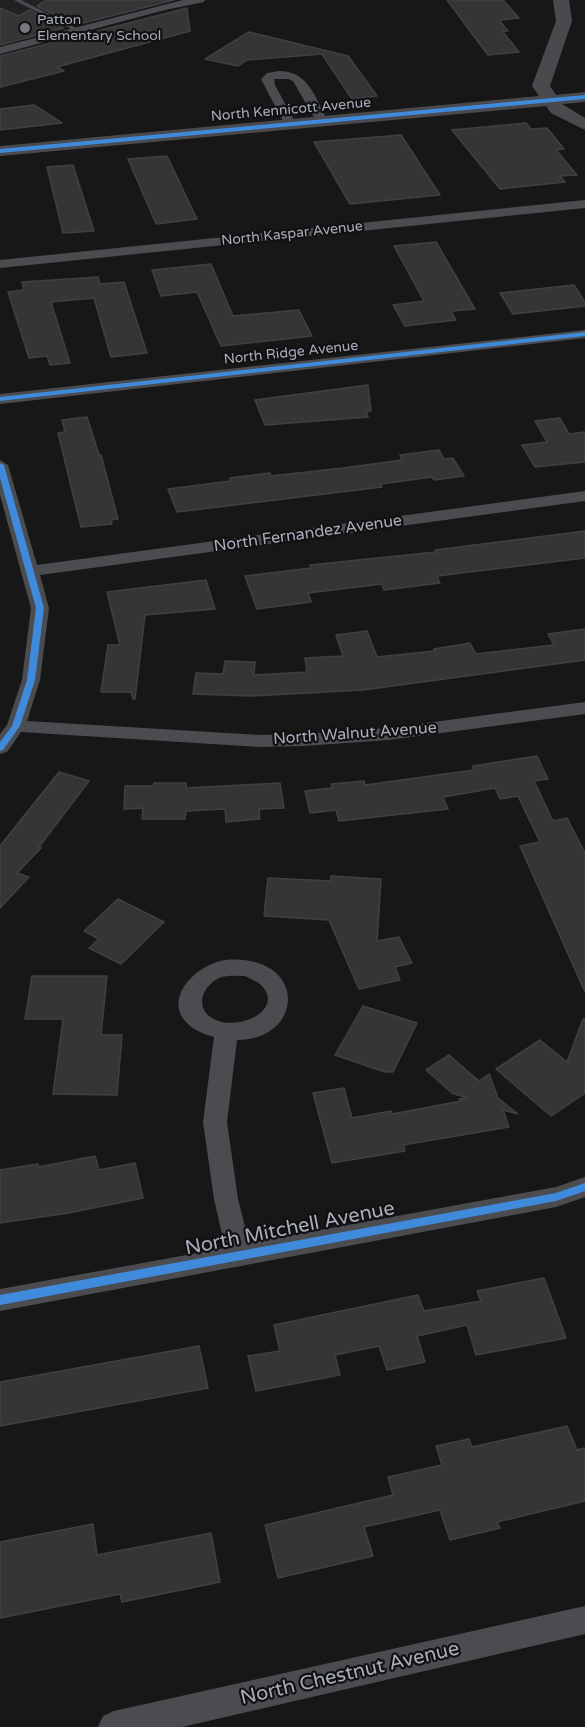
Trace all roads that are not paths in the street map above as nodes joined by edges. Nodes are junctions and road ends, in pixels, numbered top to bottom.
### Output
1 (17, 0) edge
2 (200, 0) edge
3 (561, 0) edge
4 (77, 30) junction
5 (0, 51) edge
6 (585, 97) edge
7 (549, 100) junction
8 (322, 121) junction
9 (290, 124) junction
10 (585, 125) edge
11 (0, 151) edge
12 (585, 204) edge
13 (0, 264) edge
14 (585, 334) edge
15 (0, 399) edge
16 (0, 465) edge
17 (585, 496) edge
18 (31, 572) junction
19 (584, 711) edge
20 (16, 726) junction
21 (0, 748) edge
22 (226, 1033) dead end
23 (585, 1187) edge
24 (240, 1257) junction
25 (0, 1300) edge
26 (585, 1620) edge
27 (114, 1727) edge

1 - 4 lane
2 - 4 street
3 - 7 street
4 - 5 street
6 - 7 street, North Kennicott Avenue
7 - 8 street, North Kennicott Avenue
7 - 10 street
8 - 9 street, North Kennicott Avenue
8 - 9 street
9 - 11 street, North Kennicott Avenue
12 - 13 street, North Kaspar Avenue
14 - 15 street, North Ridge Avenue
16 - 18 street
17 - 18 street, North Fernandez Avenue
18 - 20 street
19 - 20 street, North Walnut Avenue
20 - 21 street
22 - 24 street
23 - 24 street, North Mitchell Avenue
24 - 25 street, North Mitchell Avenue
26 - 27 street, North Chestnut Avenue

